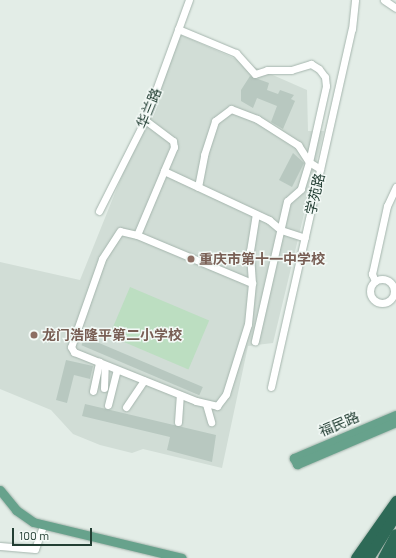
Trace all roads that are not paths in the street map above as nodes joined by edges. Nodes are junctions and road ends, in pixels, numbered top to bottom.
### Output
1 (189, 0) edge
2 (355, 0) edge
3 (384, 0) edge
4 (396, 8) edge
5 (178, 29) junction
6 (145, 120) junction
7 (309, 162) junction
8 (320, 168) junction
9 (164, 171) junction
10 (198, 187) junction
11 (396, 187) edge
12 (99, 211) dead end
13 (256, 214) junction
14 (281, 230) junction
15 (137, 235) junction
16 (305, 238) junction
17 (375, 281) dead end
18 (252, 283) junction
19 (255, 341) dead end
20 (102, 364) junction
21 (117, 370) junction
22 (144, 380) junction
23 (271, 387) dead end
24 (104, 388) dead end
25 (93, 391) dead end
26 (180, 395) junction
27 (206, 404) junction
28 (108, 405) dead end
29 (126, 406) dead end
30 (396, 415) edge
31 (178, 422) dead end
32 (211, 422) dead end
33 (396, 422) edge
34 (0, 490) edge
35 (396, 501) edge
36 (396, 514) edge
37 (43, 526) junction
38 (396, 534) edge
39 (372, 544) junction
40 (0, 546) edge
41 (396, 551) edge
42 (182, 558) edge
43 (356, 558) edge
44 (368, 558) edge
45 (383, 558) edge
46 (392, 558) edge

1 - 5 street, 华兰路
2 - 8 street, 学苑路
3 - 4 street
5 - 6 street, 华兰路
5 - 7 street
6 - 9 street
6 - 12 street, 华兰路
7 - 8 street
7 - 10 street
7 - 14 street
8 - 16 street, 学苑路
9 - 10 street
9 - 15 street
10 - 13 street
11 - 17 street
13 - 14 street
13 - 18 street
14 - 16 street
14 - 19 street
15 - 18 street
15 - 20 street
16 - 23 street, 学苑路
18 - 27 street
20 - 21 street
20 - 24 street
20 - 25 street
21 - 22 street
21 - 28 street
22 - 26 street
22 - 29 street
26 - 27 street
26 - 31 street
27 - 32 street
30 - 33 main road, 福民路
34 - 37 main road
35 - 39 highway
36 - 39 highway
37 - 40 street
37 - 42 main road
38 - 45 highway
39 - 43 highway
39 - 44 highway
41 - 46 highway

